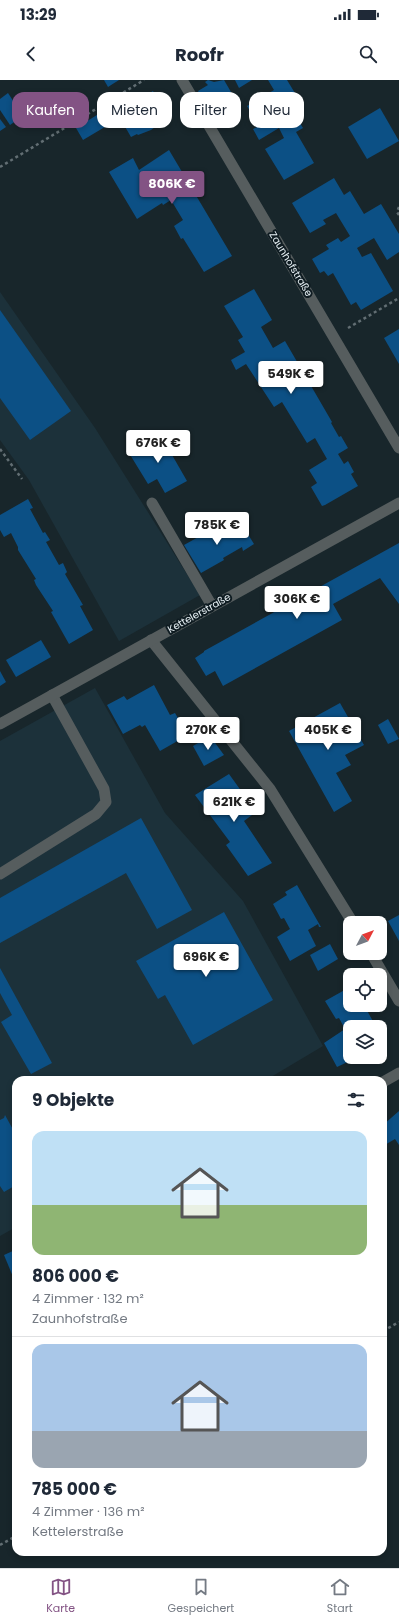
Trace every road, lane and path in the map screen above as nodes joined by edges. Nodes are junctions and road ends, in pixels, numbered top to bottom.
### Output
1 (144, 80) edge
2 (182, 80) edge
3 (0, 167) edge
4 (399, 207) edge
5 (399, 215) edge
6 (399, 298) edge
7 (334, 336) junction
8 (399, 448) edge
9 (0, 449) edge
10 (22, 479) dead end
11 (152, 503) dead end
12 (399, 503) edge
13 (212, 606) junction
14 (151, 640) junction
15 (52, 695) junction
16 (0, 724) edge
17 (0, 874) edge
18 (349, 916) edge
19 (375, 960) edge
20 (399, 1001) edge
21 (399, 1073) edge
22 (387, 1080) edge
23 (399, 1322) edge
24 (387, 1329) edge
25 (12, 1538) edge
26 (0, 1545) edge

1 - 3 path
2 - 7 street, Zaunhofstraße
4 - 5 path
6 - 7 path
7 - 8 street, Zaunhofstraße
9 - 10 path
11 - 13 street
12 - 13 street, Kettelerstraße
13 - 14 street, Kettelerstraße
14 - 15 street, Kettelerstraße
14 - 18 street
15 - 16 street, Kettelerstraße
15 - 17 street
19 - 20 street
21 - 22 street
23 - 24 path
25 - 26 path

